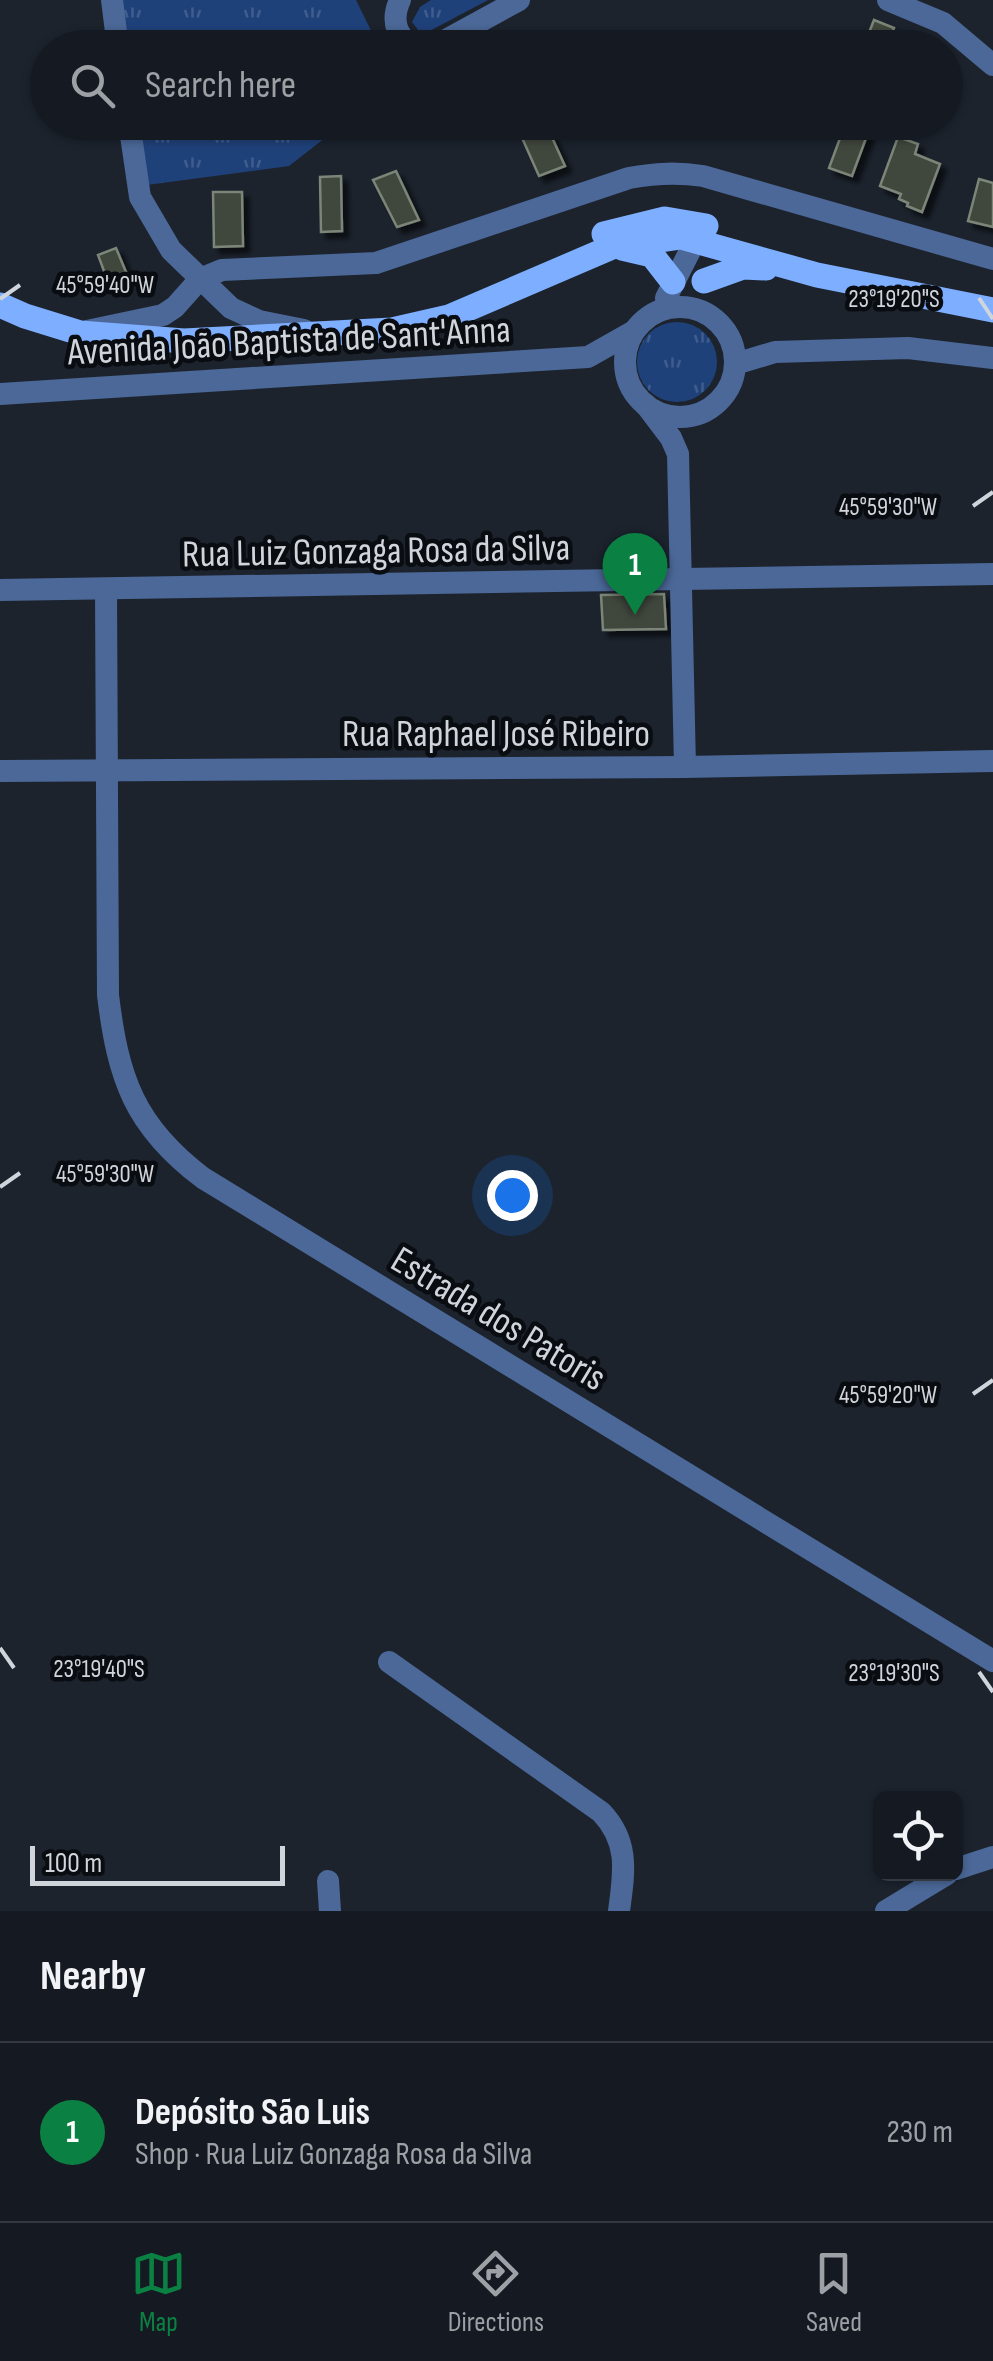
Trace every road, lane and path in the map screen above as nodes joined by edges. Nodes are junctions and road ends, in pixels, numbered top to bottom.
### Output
1 (112, 0) edge
2 (400, 0) edge
3 (519, 0) edge
4 (888, 0) edge
5 (116, 30) edge
6 (397, 30) edge
7 (464, 30) edge
8 (951, 30) edge
9 (963, 40) edge
10 (993, 64) edge
11 (132, 140) edge
12 (664, 219) junction
13 (696, 239) junction
14 (761, 246) junction
15 (612, 247) junction
16 (993, 259) edge
17 (817, 275) junction
18 (200, 279) junction
19 (704, 281) junction
20 (673, 282) junction
21 (0, 304) edge
22 (478, 306) junction
23 (993, 307) edge
24 (660, 311) junction
25 (719, 324) junction
26 (634, 332) junction
27 (80, 333) junction
28 (328, 335) junction
29 (775, 352) junction
30 (588, 358) junction
31 (993, 358) edge
32 (736, 364) junction
33 (0, 375) edge
34 (10, 393) edge
35 (640, 399) junction
36 (710, 408) junction
37 (678, 454) junction
38 (993, 574) edge
39 (679, 580) junction
40 (0, 590) edge
41 (106, 590) junction
42 (993, 760) edge
43 (686, 766) junction
44 (109, 770) junction
45 (0, 771) edge
46 (993, 1661) edge
47 (389, 1662) dead end
48 (993, 1857) edge
49 (963, 1868) edge
50 (328, 1881) dead end
51 (936, 1881) edge
52 (330, 1911) edge
53 (618, 1911) edge
54 (886, 1911) edge

1 - 5 street
2 - 6 street
3 - 7 street
4 - 8 street
9 - 10 street
11 - 18 street
12 - 13 main road
12 - 14 main road
12 - 22 main road
13 - 14 main road
13 - 15 main road
13 - 17 main road
13 - 19 street
13 - 20 street
14 - 23 main road
15 - 20 main road
15 - 22 main road
16 - 18 street
17 - 19 main road
17 - 23 main road
18 - 27 street
18 - 28 street
19 - 25 street
20 - 24 street
21 - 27 main road
22 - 28 main road
24 - 25 street
24 - 26 street
25 - 29 street
25 - 32 street
26 - 30 street, Avenida João Baptista de Sant'Anna
26 - 35 street
27 - 28 main road
29 - 31 street
29 - 32 street
30 - 34 street, Avenida João Baptista de Sant'Anna
30 - 35 street
32 - 36 street
33 - 34 street, Avenida João Baptista de Sant'Anna
35 - 36 street
35 - 37 street
36 - 37 street
37 - 39 street
38 - 39 street, Rua Luiz Gonzaga Rosa da Silva
39 - 41 street, Rua Luiz Gonzaga Rosa da Silva
39 - 43 street
40 - 41 street, Rua Luiz Gonzaga Rosa da Silva
41 - 44 street, Estrada dos Patoris
42 - 43 street, Rua Raphael José Ribeiro
43 - 44 street, Rua Raphael José Ribeiro
44 - 45 street, Rua Raphael José Ribeiro
44 - 46 street, Estrada dos Patoris
47 - 53 street
48 - 49 street
50 - 52 street
51 - 54 street

